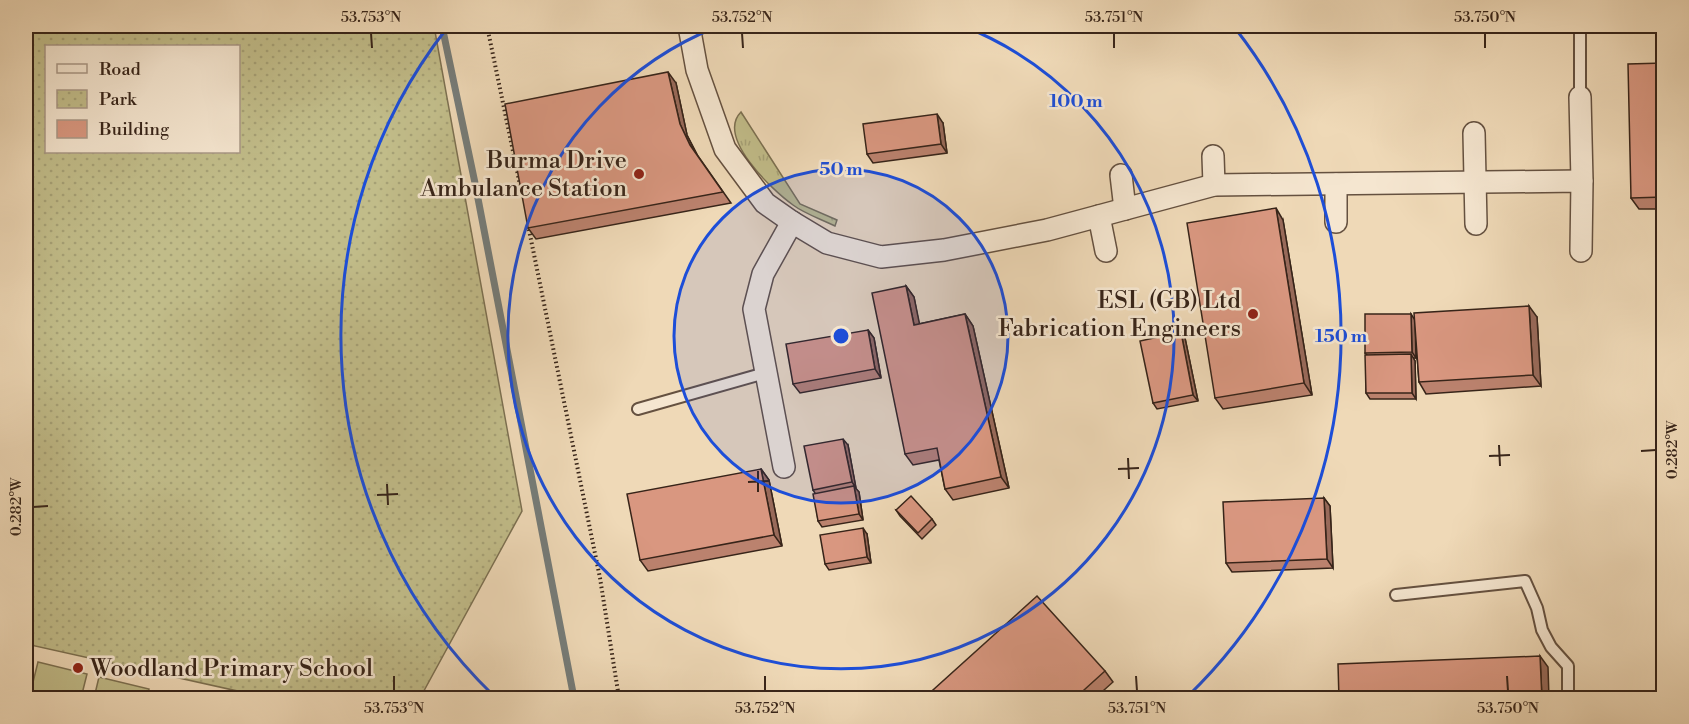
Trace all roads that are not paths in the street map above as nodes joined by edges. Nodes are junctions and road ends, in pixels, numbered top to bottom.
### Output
1 (689, 26) edge
2 (1580, 26) edge
3 (1580, 98) joint
4 (1474, 133) dead end
5 (1213, 156) dead end
6 (1121, 175) dead end
7 (1582, 181) junction
8 (1475, 183) junction
9 (1336, 184) junction
10 (1214, 185) junction
11 (1125, 209) junction
12 (1099, 216) junction
13 (792, 222) junction
14 (1336, 222) dead end
15 (1476, 224) dead end
16 (1106, 251) dead end
17 (1581, 251) dead end
18 (765, 373) junction
19 (638, 409) dead end
20 (784, 468) dead end
21 (1396, 595) dead end
22 (1568, 699) edge

1 - 13 street
2 - 3 lane
3 - 7 street
4 - 8 street
5 - 10 street
6 - 11 street
7 - 8 street
7 - 17 street
8 - 9 street
8 - 15 street
9 - 10 street
9 - 14 street
10 - 11 street
11 - 12 street
12 - 13 street
12 - 16 street
13 - 18 street
18 - 19 lane
18 - 20 street
21 - 22 lane

